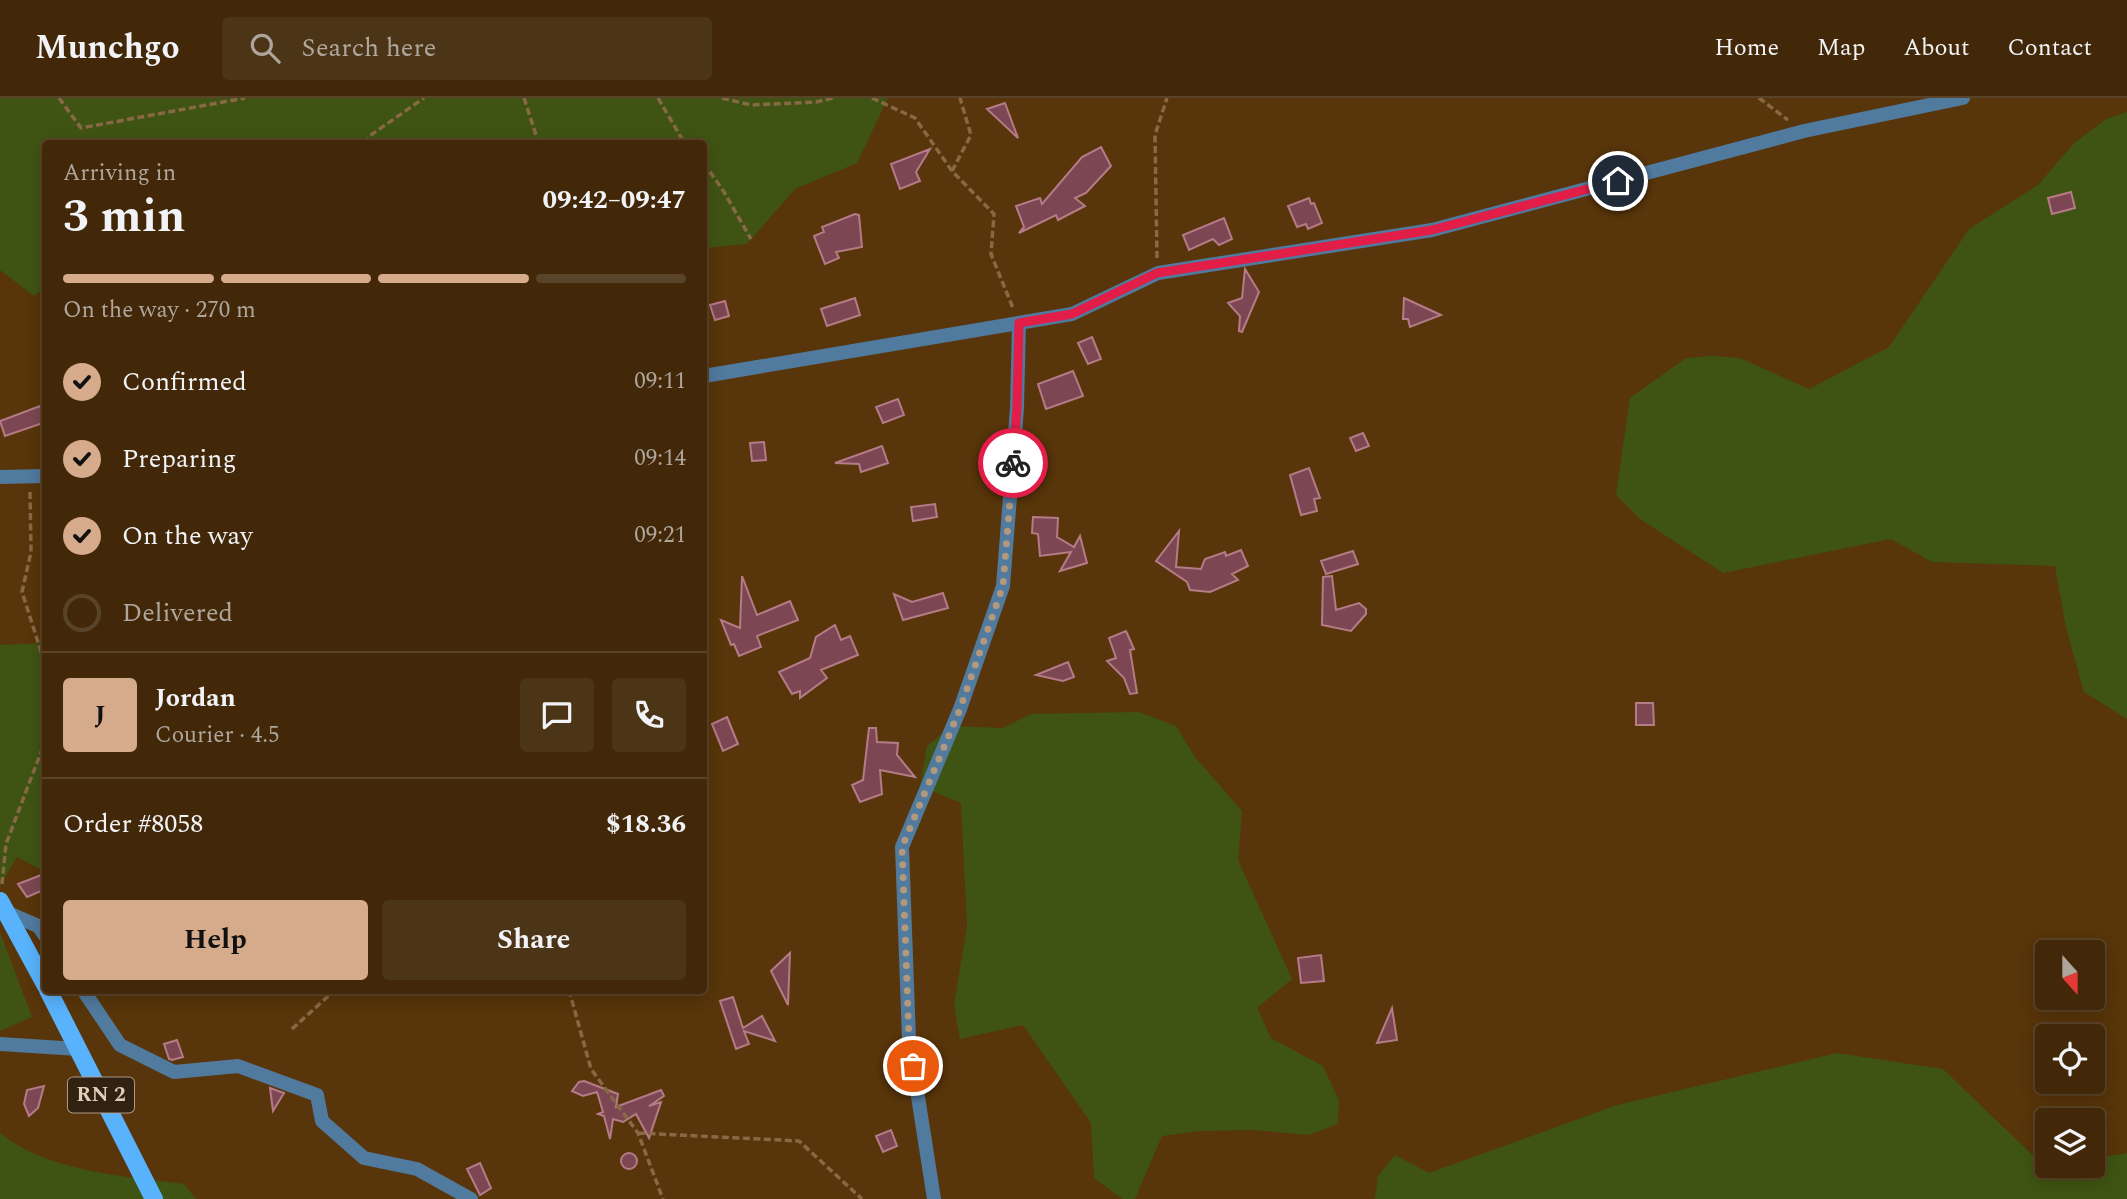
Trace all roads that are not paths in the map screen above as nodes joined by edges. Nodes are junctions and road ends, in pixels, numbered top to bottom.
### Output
1 (1963, 98) edge
2 (1019, 323) junction
3 (707, 375) edge
4 (42, 475) edge
5 (0, 477) edge
6 (3, 906) edge
7 (42, 932) edge
8 (42, 979) edge
9 (50, 994) edge
10 (86, 994) edge
11 (0, 1044) edge
12 (78, 1049) junction
13 (154, 1199) edge
14 (471, 1199) edge
15 (934, 1199) edge

1 - 2 street
2 - 3 street
2 - 15 street
4 - 5 street
6 - 7 street
6 - 8 main road, RN 2
9 - 12 main road, RN 2
10 - 14 street
11 - 12 street
12 - 13 main road, RN 2

